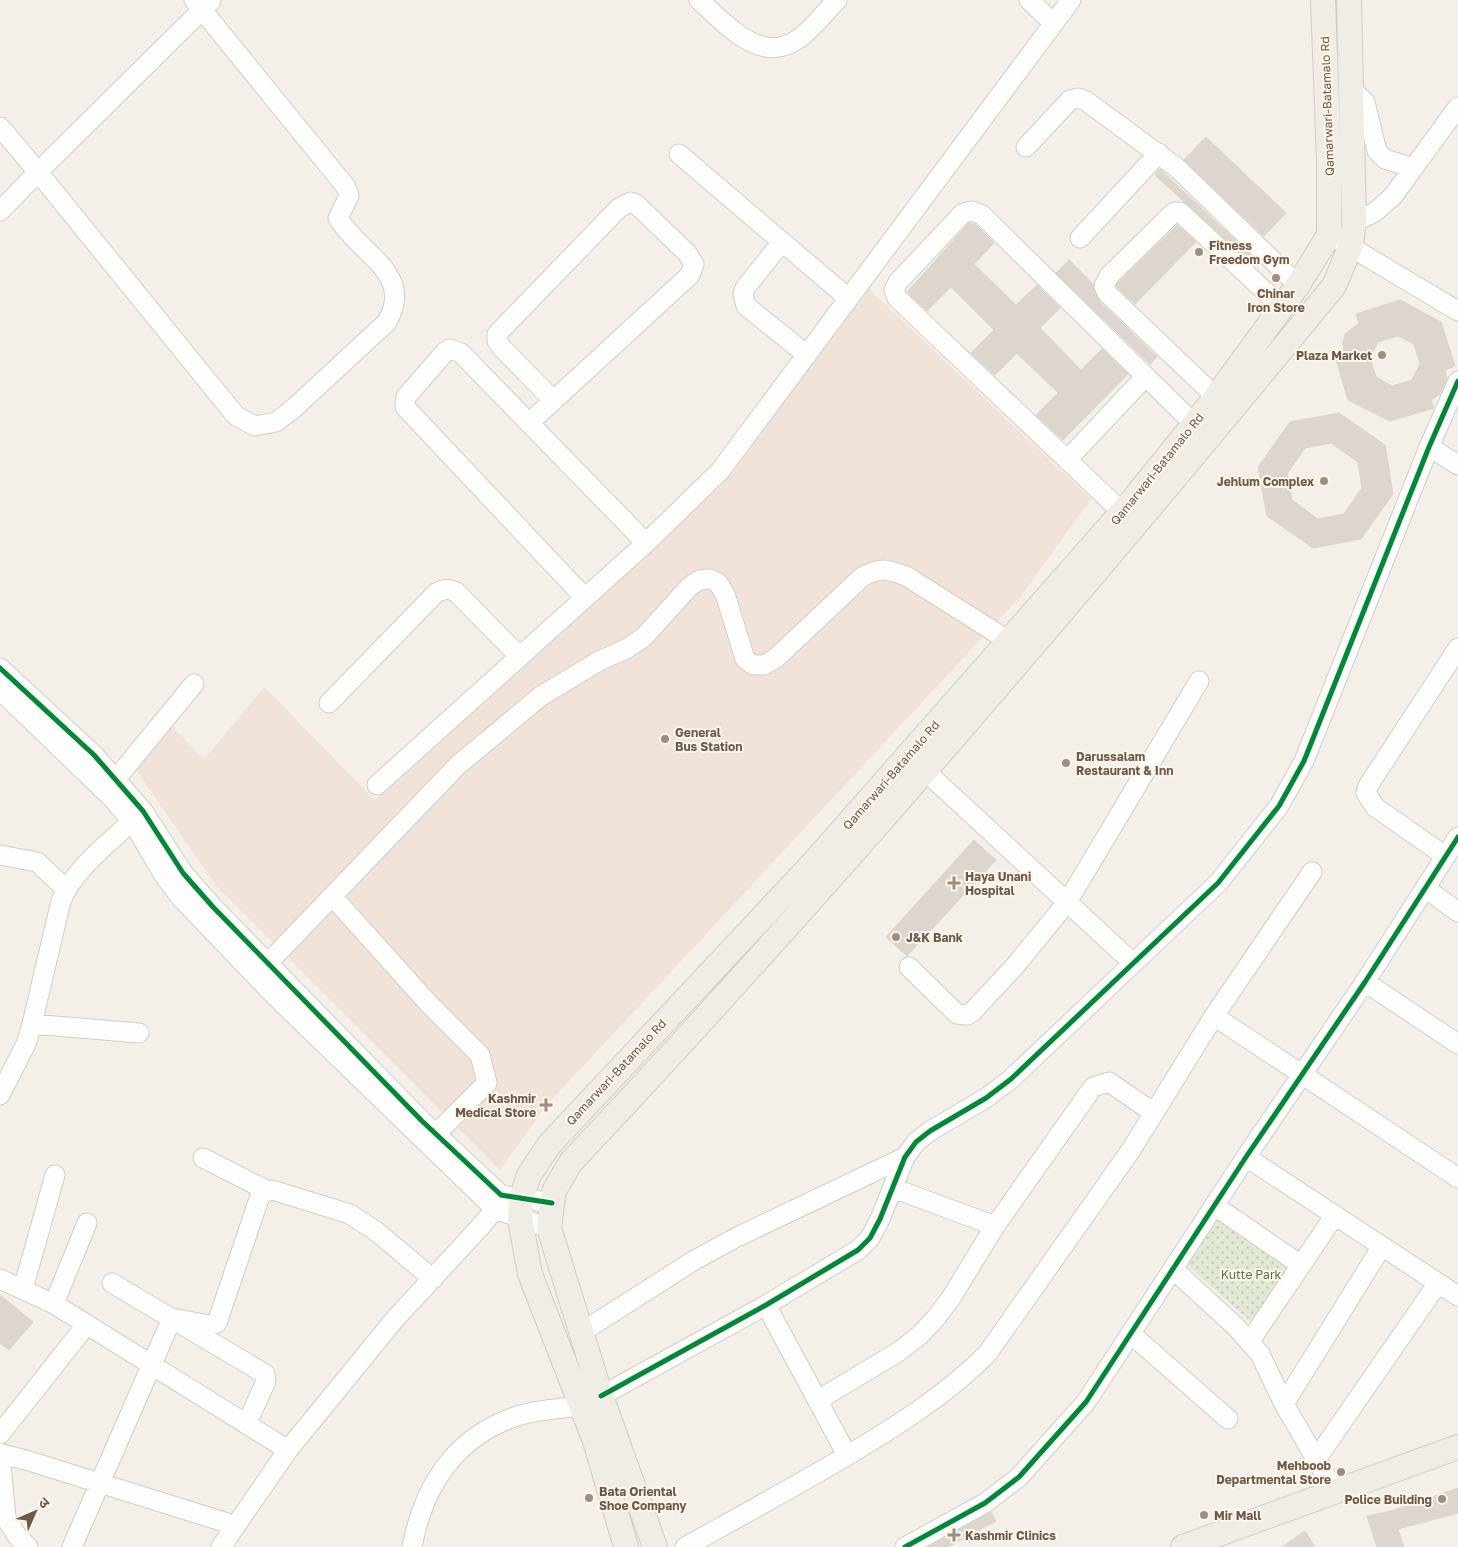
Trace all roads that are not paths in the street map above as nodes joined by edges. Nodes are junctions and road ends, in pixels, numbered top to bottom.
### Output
1 (699, 0) edge
2 (837, 0) edge
3 (1030, 0) edge
4 (1071, 0) edge
5 (1323, 0) edge
6 (1349, 0) edge
7 (203, 3) edge
8 (1053, 23) junction
9 (1352, 90) junction
10 (1458, 108) edge
11 (0, 127) edge
12 (1026, 147) dead end
13 (1159, 153) junction
14 (679, 154) dead end
15 (1414, 168) junction
16 (38, 172) junction
17 (0, 211) edge
18 (1352, 234) junction
19 (1329, 235) junction
20 (1080, 238) dead end
21 (782, 242) junction
22 (1298, 285) junction
23 (848, 298) junction
24 (1282, 307) junction
25 (1458, 311) edge
26 (807, 355) junction
27 (1145, 377) junction
28 (1458, 381) edge
29 (1216, 397) junction
30 (553, 400) junction
31 (529, 423) junction
32 (1194, 424) junction
33 (1429, 447) junction
34 (1067, 460) junction
35 (1458, 465) edge
36 (1122, 512) junction
37 (646, 543) junction
38 (585, 598) junction
39 (1008, 641) junction
40 (1458, 648) edge
41 (520, 657) junction
42 (0, 668) edge
43 (1199, 681) dead end
44 (194, 684) dead end
45 (0, 690) edge
46 (329, 703) dead end
47 (924, 770) junction
48 (116, 780) junction
49 (377, 785) dead end
50 (132, 821) junction
51 (1458, 837) edge
52 (0, 855) edge
53 (1445, 856) junction
54 (1312, 872) dead end
55 (1425, 888) junction
56 (66, 889) junction
57 (332, 896) junction
58 (1068, 901) junction
59 (1458, 912) edge
60 (269, 962) junction
61 (1133, 963) junction
62 (909, 967) dead end
63 (1366, 982) junction
64 (1214, 1016) junction
65 (32, 1024) junction
66 (139, 1033) dead end
67 (1458, 1044) edge
68 (1302, 1075) junction
69 (0, 1095) edge
70 (1154, 1112) junction
71 (436, 1134) junction
72 (905, 1157) junction
73 (1246, 1157) junction
74 (203, 1158) dead end
75 (55, 1175) dead end
76 (1458, 1178) edge
77 (893, 1188) junction
78 (266, 1190) junction
79 (552, 1203) junction
80 (509, 1205) junction
81 (1215, 1206) junction
82 (1335, 1215) junction
83 (87, 1223) dead end
84 (995, 1226) junction
85 (549, 1228) junction
86 (1382, 1246) junction
87 (1301, 1265) junction
88 (1173, 1269) junction
89 (0, 1279) edge
90 (433, 1279) junction
91 (112, 1283) dead end
92 (1438, 1283) junction
93 (23, 1289) junction
94 (1458, 1296) edge
95 (54, 1304) junction
96 (766, 1305) junction
97 (172, 1318) junction
98 (87, 1324) junction
99 (583, 1334) junction
100 (1131, 1334) junction
101 (1250, 1341) junction
102 (151, 1365) junction
103 (818, 1400) junction
104 (591, 1401) junction
105 (1284, 1404) junction
106 (1228, 1419) dead end
107 (247, 1423) junction
108 (0, 1434) edge
109 (1458, 1447) edge
110 (288, 1450) junction
111 (1, 1454) edge
112 (848, 1455) junction
113 (1317, 1458) junction
114 (1458, 1462) edge
115 (99, 1484) junction
116 (1335, 1492) junction
117 (3, 1522) edge
118 (234, 1525) junction
119 (28, 1547) edge
120 (72, 1547) edge
121 (220, 1547) edge
122 (412, 1547) edge
123 (626, 1547) edge
124 (654, 1547) edge
125 (686, 1547) edge
126 (904, 1547) edge
127 (1183, 1547) edge
128 (1227, 1547) edge

1 - 2 street
3 - 8 street
4 - 8 street
5 - 19 main road, Qamarwari-Batamalo Rd
6 - 9 main road, Qamarwari-Batamalo Rd
7 - 16 street
7 - 16 street
8 - 23 street
9 - 15 street
9 - 18 main road, Qamarwari-Batamalo Rd
10 - 15 street
11 - 16 street
12 - 13 street
13 - 20 street
13 - 22 street
14 - 21 street
15 - 18 street
16 - 17 street
18 - 19 street
18 - 25 street
18 - 47 main road, Qamarwari-Batamalo Rd
19 - 22 main road, Qamarwari-Batamalo Rd
21 - 23 street
21 - 26 street
22 - 24 main road, Qamarwari-Batamalo Rd
23 - 26 street
24 - 29 main road, Qamarwari-Batamalo Rd
24 - 29 street
26 - 37 street
27 - 32 street
27 - 34 street
27 - 34 street
28 - 33 street
29 - 32 main road, Qamarwari-Batamalo Rd
30 - 30 street
30 - 31 street
31 - 37 street
31 - 38 street
32 - 36 main road, Qamarwari-Batamalo Rd
33 - 35 street
33 - 61 street
34 - 36 street
36 - 39 main road, Qamarwari-Batamalo Rd
37 - 38 street
38 - 41 street
39 - 57 street
39 - 80 main road, Qamarwari-Batamalo Rd
40 - 53 street
41 - 46 street
41 - 49 street
42 - 48 street
43 - 58 street
44 - 48 street
45 - 50 street
47 - 58 street
47 - 79 main road, Qamarwari-Batamalo Rd
48 - 60 street
50 - 56 street
50 - 80 street
51 - 53 street
52 - 56 street
53 - 55 street
54 - 64 street
55 - 59 street
55 - 63 street
56 - 65 street
57 - 60 street
57 - 71 street
58 - 61 street
58 - 62 street
60 - 71 street
61 - 72 street
63 - 67 street
63 - 68 street
64 - 68 street
64 - 70 street
65 - 66 street
65 - 69 street
68 - 73 street
68 - 76 street
70 - 84 street
70 - 112 street
71 - 80 street
72 - 77 street
72 - 99 street
73 - 81 street
73 - 82 street
74 - 78 street
75 - 93 street
77 - 84 street
77 - 96 street
78 - 90 street
78 - 97 street
79 - 80 street
79 - 85 main road, Qamarwari-Batamalo Rd
80 - 85 street
80 - 90 street
80 - 104 main road, Qamarwari-Batamalo Rd
81 - 87 street
81 - 88 street
82 - 86 street
82 - 87 street
83 - 95 street
84 - 103 street
85 - 99 main road, Qamarwari-Batamalo Rd
86 - 92 street
86 - 105 street
87 - 101 street
88 - 100 street
88 - 101 street
89 - 93 street
90 - 110 street
91 - 97 street
92 - 94 street
92 - 113 street
93 - 95 street
95 - 98 street
96 - 103 street
96 - 104 street
97 - 102 street
97 - 107 street
98 - 102 street
98 - 108 street
99 - 104 main road, Qamarwari-Batamalo Rd
100 - 106 street
100 - 126 street
101 - 105 street
102 - 107 street
102 - 115 street
103 - 112 street
104 - 122 street
104 - 123 main road, Qamarwari-Batamalo Rd
104 - 124 main road
105 - 113 street
107 - 110 street
109 - 116 main road
110 - 118 street
111 - 115 street
111 - 117 street
112 - 125 street
113 - 116 street
114 - 128 main road
115 - 118 street
115 - 120 street
116 - 127 main road
117 - 119 street
118 - 121 street

